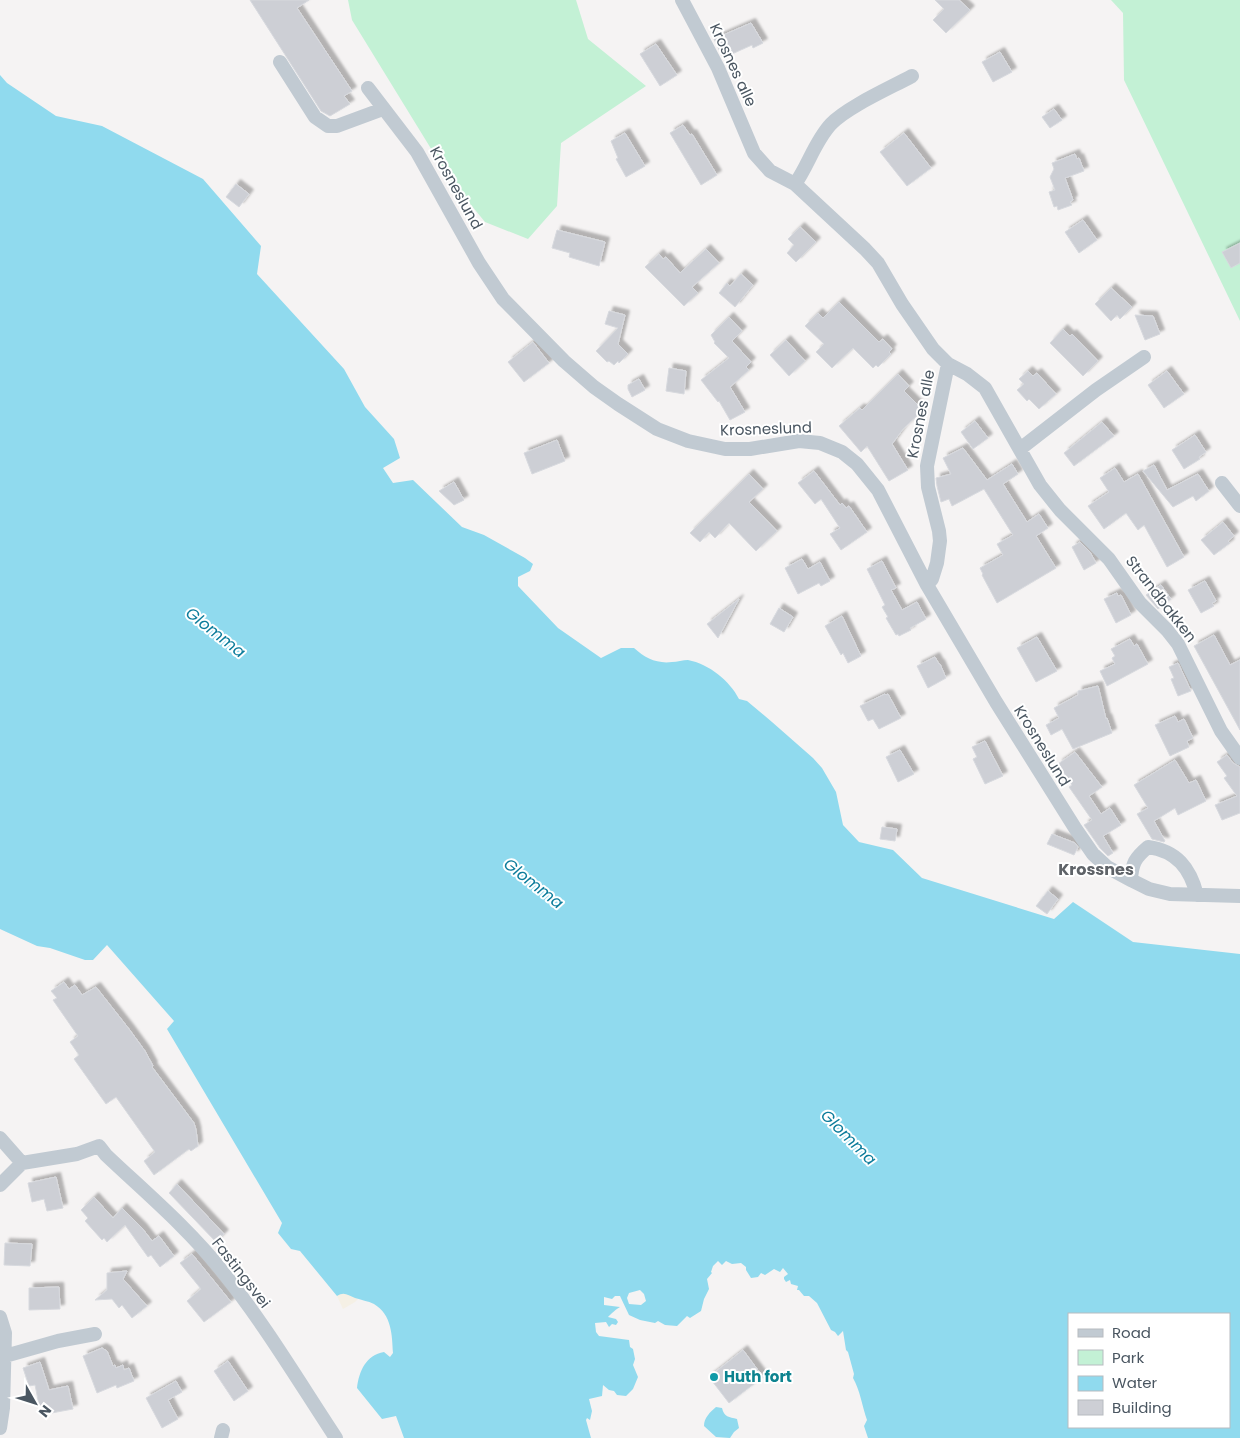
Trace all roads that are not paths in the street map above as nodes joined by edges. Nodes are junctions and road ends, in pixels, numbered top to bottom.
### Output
1 (682, 0) edge
2 (280, 62) dead end
3 (912, 76) dead end
4 (368, 88) dead end
5 (383, 109) junction
6 (795, 184) junction
7 (1144, 357) dead end
8 (948, 364) junction
9 (1020, 449) junction
10 (1222, 483) dead end
11 (1240, 506) edge
12 (927, 585) junction
13 (1240, 758) edge
14 (1131, 880) junction
15 (1197, 895) junction
16 (1240, 896) edge
17 (0, 1138) edge
18 (22, 1163) junction
19 (0, 1185) edge
20 (0, 1317) edge
21 (95, 1334) dead end
22 (2, 1355) edge
23 (0, 1428) edge
24 (336, 1438) edge

1 - 6 street, Krosnes alle
2 - 5 street
3 - 6 street
4 - 5 street, Krosneslund
5 - 12 street, Krosneslund
6 - 8 street, Krosnes alle
7 - 9 street
8 - 9 street, Strandbakken
8 - 12 street, Krosnes alle
9 - 13 street, Strandbakken
10 - 11 street
12 - 14 street, Krosneslund
14 - 15 street, Krosneslund
14 - 15 street
15 - 16 street, Krosneslund
17 - 18 street
18 - 19 street
18 - 24 street, Fastingsvei
20 - 22 street
21 - 22 street
22 - 23 street

